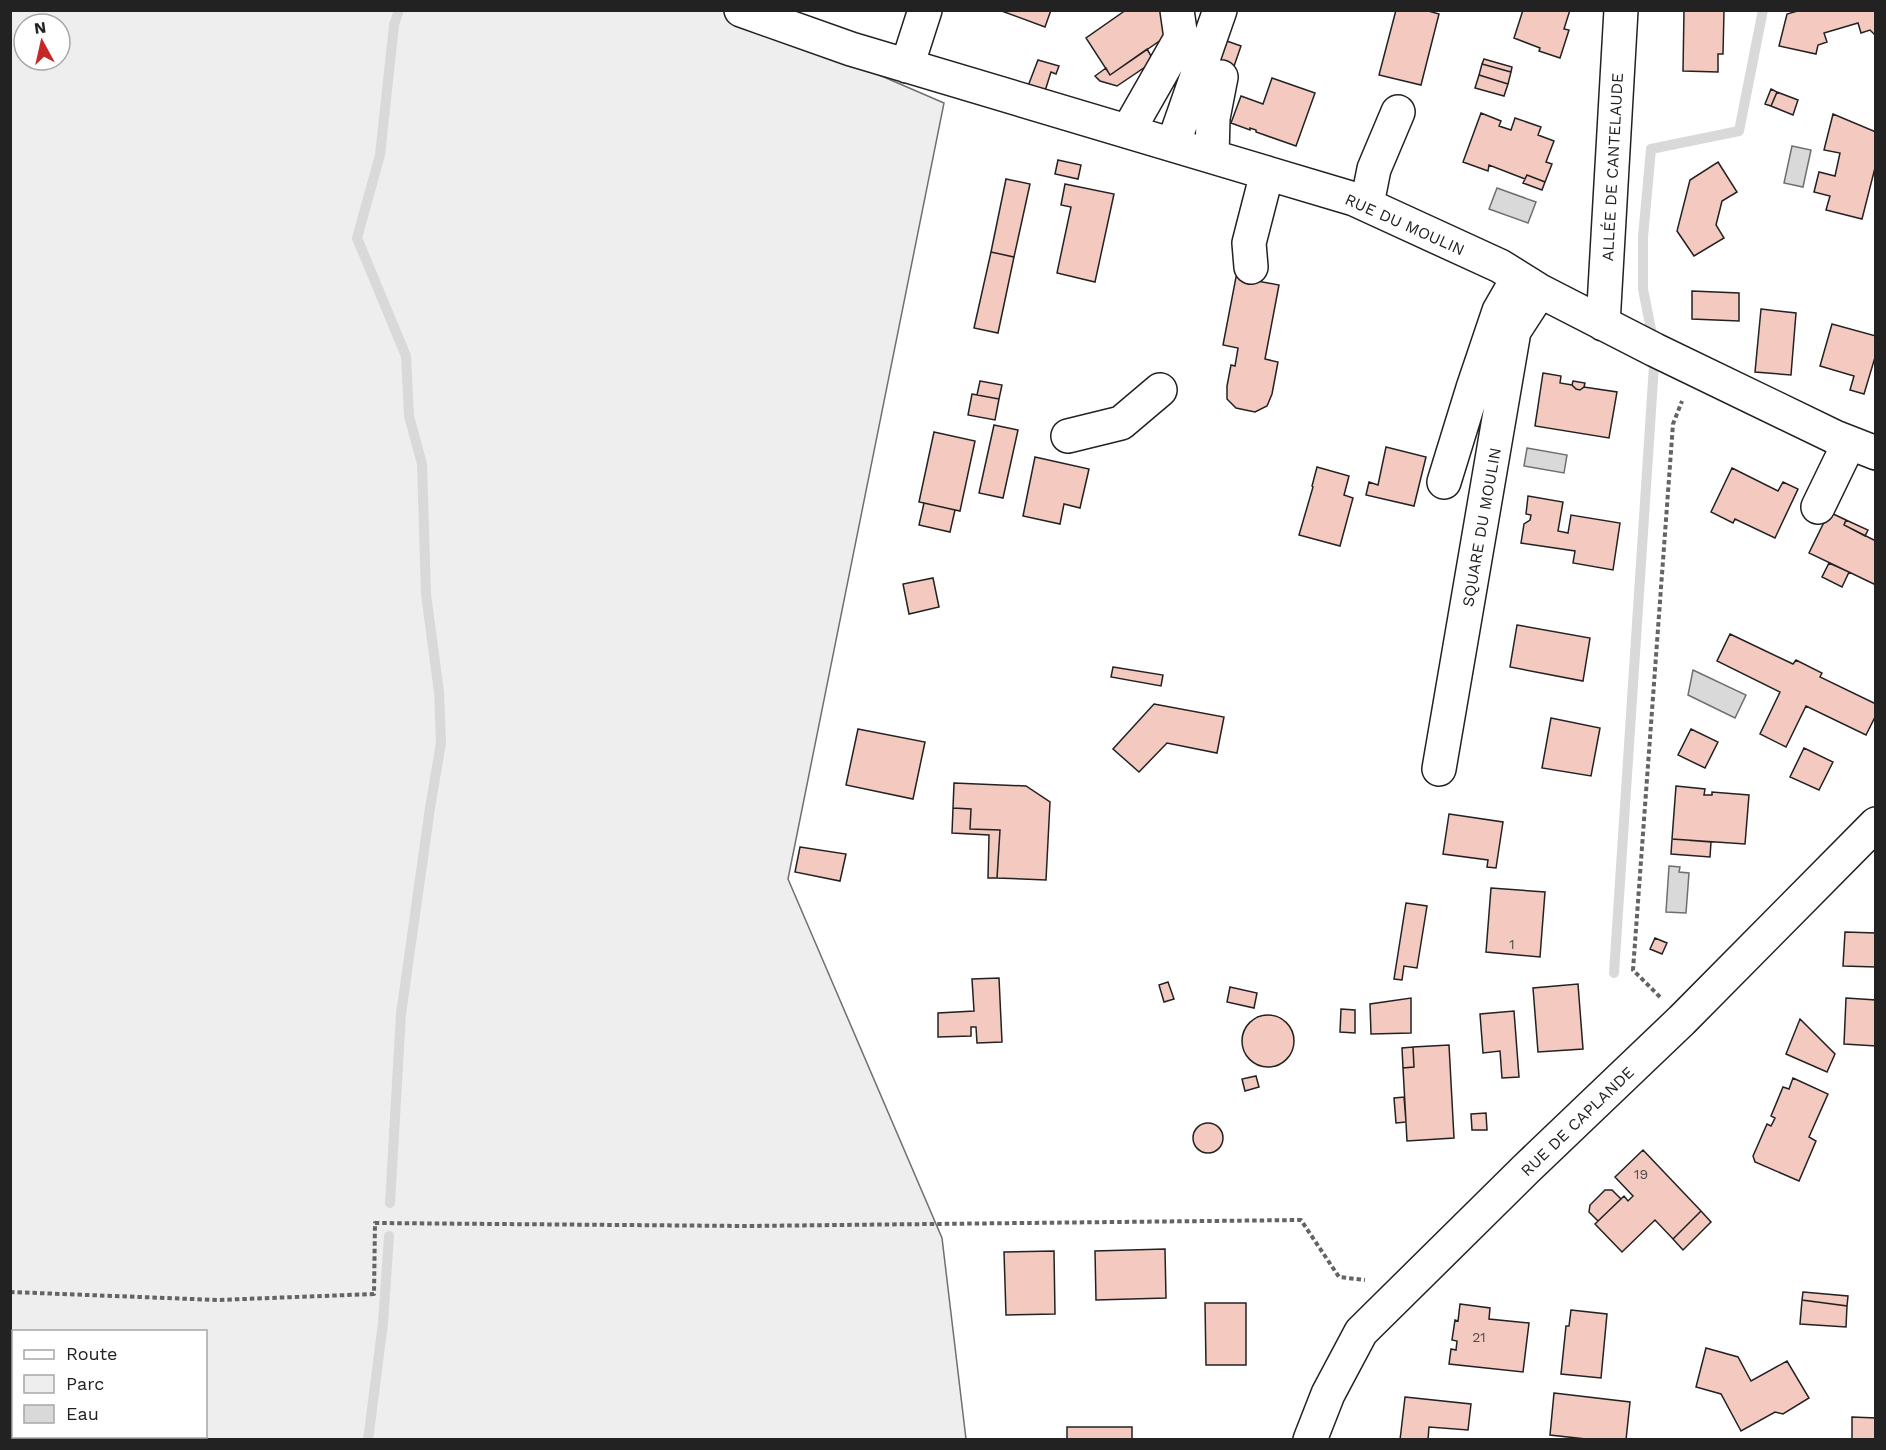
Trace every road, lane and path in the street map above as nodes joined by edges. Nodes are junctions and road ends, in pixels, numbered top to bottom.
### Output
1 (741, 10) edge
2 (925, 10) edge
3 (1177, 10) edge
4 (1220, 10) edge
5 (1621, 10) edge
6 (907, 66) junction
7 (1221, 77) dead end
8 (1398, 112) dead end
9 (1128, 131) junction
10 (1173, 145) junction
11 (1212, 156) junction
12 (1267, 173) junction
13 (1366, 204) junction
14 (1251, 267) dead end
15 (1529, 285) junction
16 (1602, 324) junction
17 (1160, 390) dead end
18 (1684, 394) dead end
19 (1068, 436) dead end
20 (1862, 448) edge
21 (1444, 482) dead end
22 (1818, 507) dead end
23 (1439, 769) dead end
24 (1875, 824) edge
25 (1682, 1020) junction
26 (1367, 1280) dead end
27 (10, 1292) edge
28 (1310, 1440) edge

1 - 6 street, RUE DU MOULIN
2 - 6 street
3 - 9 street
4 - 10 street
5 - 16 street, ALLÉE DE CANTELAUDE
6 - 9 street, RUE DU MOULIN
7 - 11 street
8 - 13 street
9 - 10 street, RUE DU MOULIN
10 - 11 street, RUE DU MOULIN
11 - 12 street, RUE DU MOULIN
12 - 13 street, RUE DU MOULIN
12 - 14 street
13 - 15 street, RUE DU MOULIN
15 - 16 street, RUE DU MOULIN
15 - 21 street
15 - 23 street, SQUARE DU MOULIN
16 - 20 street, RUE DU MOULIN
17 - 19 street
18 - 25 path
20 - 22 street
24 - 25 street, RUE DE CAPLANDE
25 - 28 street, RUE DE CAPLANDE
26 - 27 path

